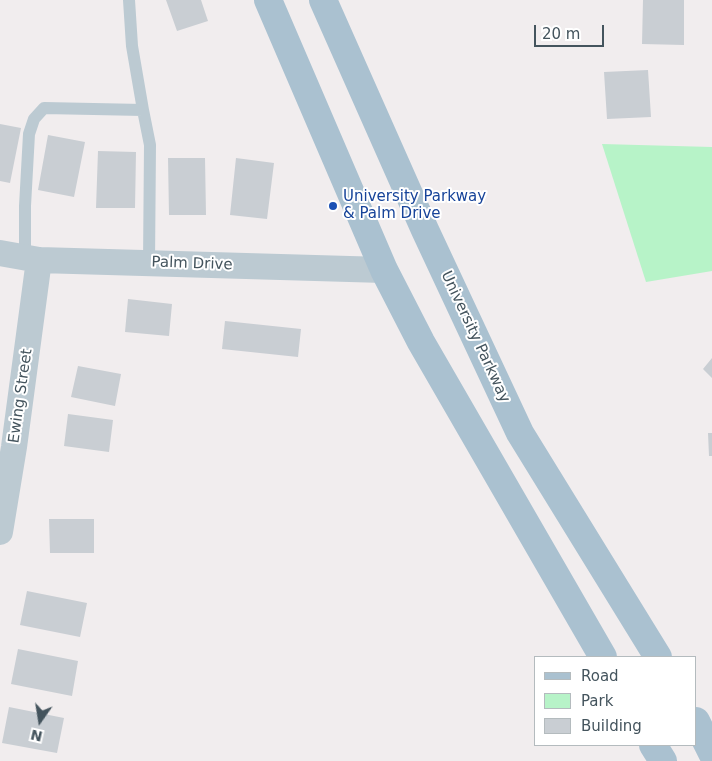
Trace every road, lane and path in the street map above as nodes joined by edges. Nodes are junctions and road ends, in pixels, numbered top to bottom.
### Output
1 (129, 0) edge
2 (268, 0) edge
3 (323, 0) edge
4 (143, 110) junction
5 (0, 253) edge
6 (32, 258) junction
7 (148, 263) junction
8 (384, 270) junction
9 (0, 532) edge
10 (602, 656) edge
11 (657, 656) edge
12 (697, 723) edge
13 (654, 746) edge
14 (712, 753) edge
15 (663, 761) edge

1 - 4 lane
2 - 8 main road
3 - 11 main road, University Parkway
4 - 6 lane
4 - 7 lane
5 - 6 street, Palm Drive
6 - 7 street, Palm Drive
6 - 9 street, Ewing Street
7 - 8 street, Palm Drive
8 - 10 main road
12 - 14 main road
13 - 15 main road

